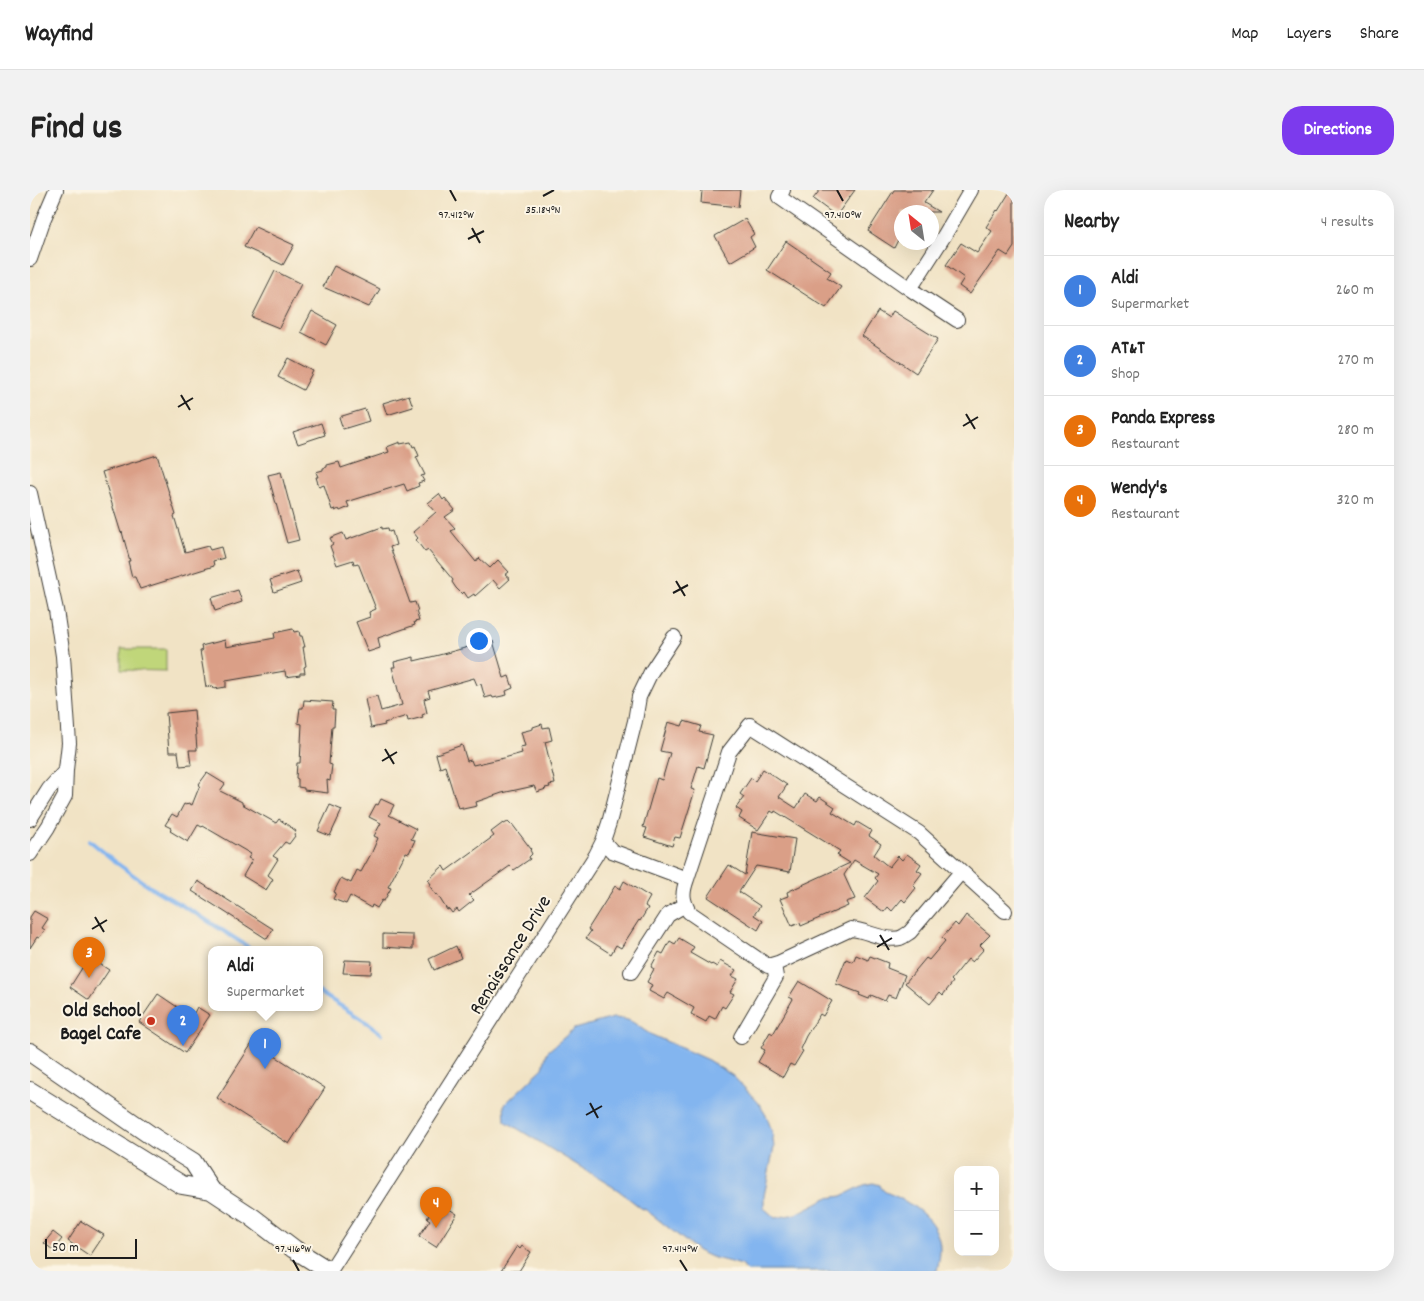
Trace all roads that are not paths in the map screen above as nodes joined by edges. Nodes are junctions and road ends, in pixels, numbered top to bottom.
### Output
1 (56, 190) edge
2 (783, 190) edge
3 (971, 190) edge
4 (30, 259) edge
5 (910, 289) junction
6 (957, 320) dead end
7 (30, 494) edge
8 (674, 638) dead end
9 (66, 770) junction
10 (30, 819) edge
11 (603, 841) junction
12 (30, 854) edge
13 (961, 872) junction
14 (686, 879) junction
15 (685, 905) junction
16 (1004, 911) dead end
17 (774, 965) junction
18 (630, 972) dead end
19 (741, 1037) dead end
20 (30, 1052) edge
21 (30, 1091) edge
22 (211, 1190) junction
23 (329, 1271) edge

1 - 4 street
2 - 5 street
3 - 5 street
5 - 6 street
7 - 9 street
8 - 11 street, Renaissance Drive
9 - 10 street
9 - 12 street
11 - 14 street
11 - 23 street, Renaissance Drive
13 - 14 street
13 - 16 street
13 - 17 street
14 - 15 street
15 - 17 street
15 - 18 street
17 - 19 street
20 - 22 main road
21 - 22 main road
22 - 23 main road

